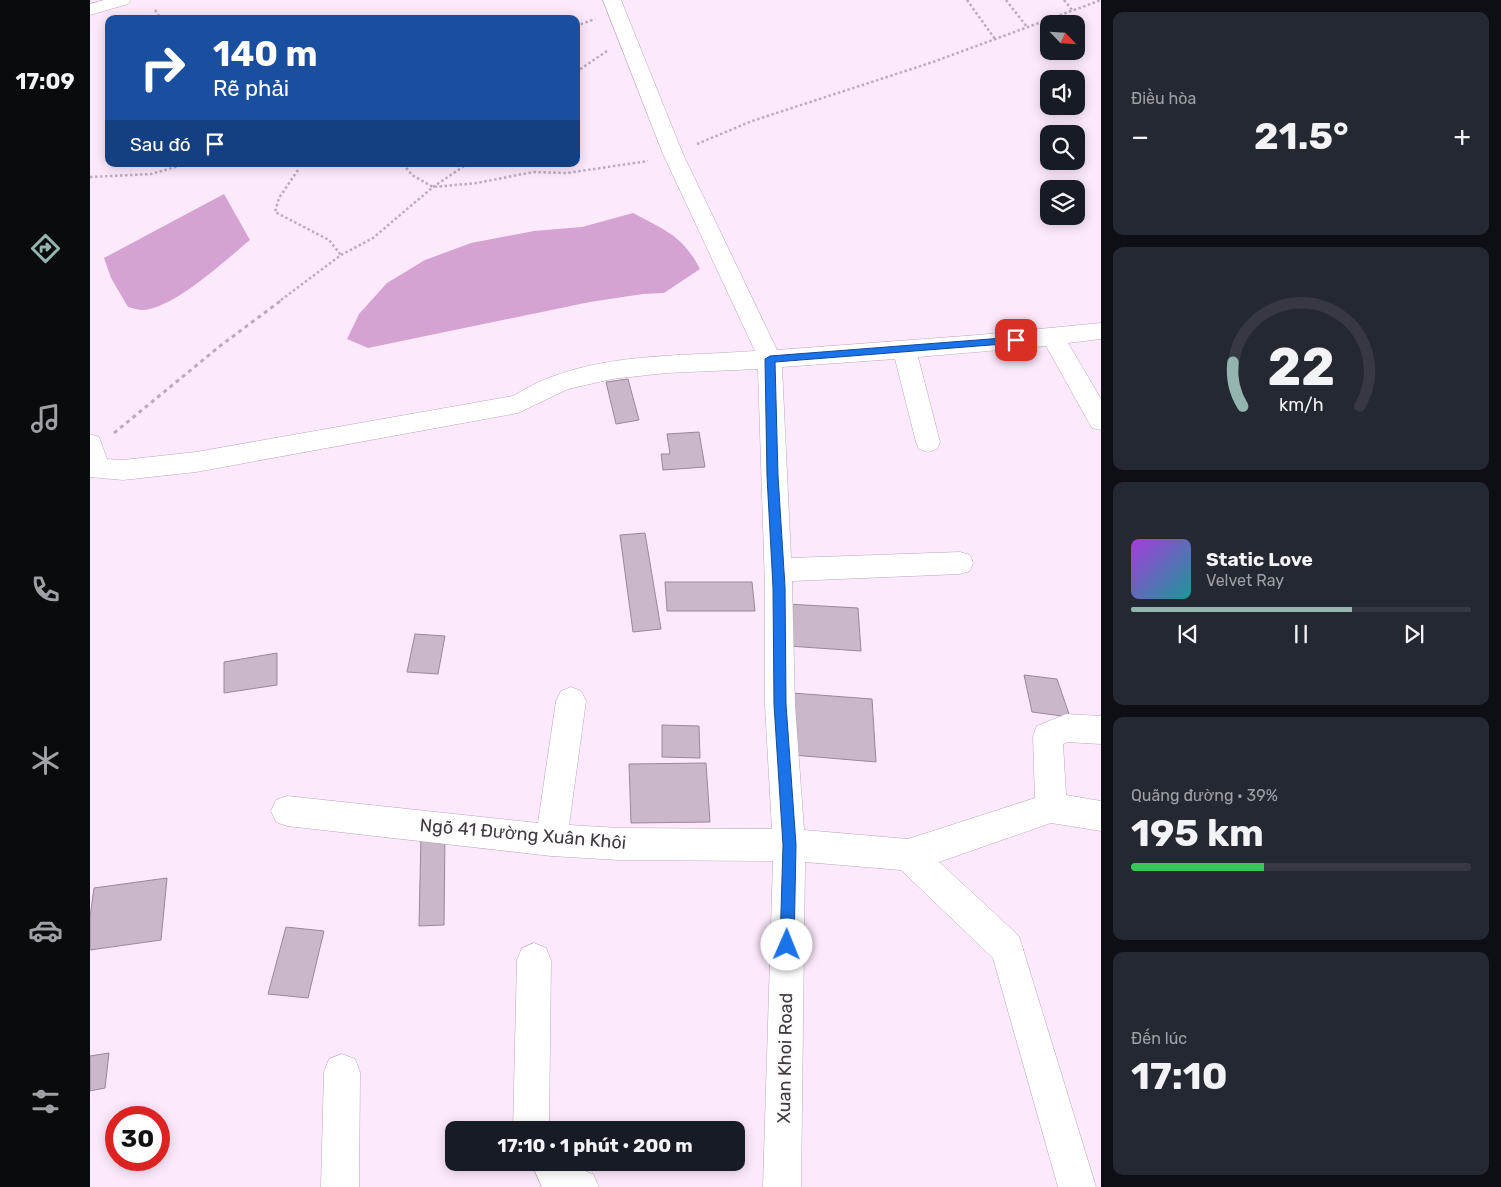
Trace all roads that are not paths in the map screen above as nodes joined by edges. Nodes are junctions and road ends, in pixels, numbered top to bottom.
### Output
1 (122, 0) edge
2 (612, 0) edge
3 (90, 10) edge
4 (1101, 331) edge
5 (1053, 337) junction
6 (904, 349) junction
7 (770, 359) junction
8 (1101, 422) edge
9 (928, 442) dead end
10 (91, 458) edge
11 (960, 563) dead end
12 (778, 570) junction
13 (571, 701) dead end
14 (1101, 730) edge
15 (1051, 808) junction
16 (287, 811) dead end
17 (1101, 816) edge
18 (551, 840) junction
19 (789, 845) junction
20 (908, 855) junction
21 (534, 960) dead end
22 (342, 1072) dead end
23 (531, 1121) edge
24 (554, 1171) edge
25 (340, 1187) edge
26 (580, 1187) edge
27 (782, 1187) edge
28 (1077, 1187) edge

1 - 3 street
2 - 7 street
4 - 5 street
5 - 6 street
5 - 8 street
6 - 7 street
6 - 9 street
7 - 10 street
7 - 12 street, Xuan Khoi Road
11 - 12 street
12 - 19 street, Xuan Khoi Road
13 - 18 street
14 - 15 street
15 - 17 street
15 - 20 street, Ngõ 41 Đường Xuân Khôi
16 - 18 street, Ngõ 41 Đường Xuân Khôi
18 - 19 street, Ngõ 41 Đường Xuân Khôi
19 - 20 street, Ngõ 41 Đường Xuân Khôi
19 - 27 street, Xuan Khoi Road
20 - 28 street
21 - 23 street
22 - 25 street
24 - 26 street

